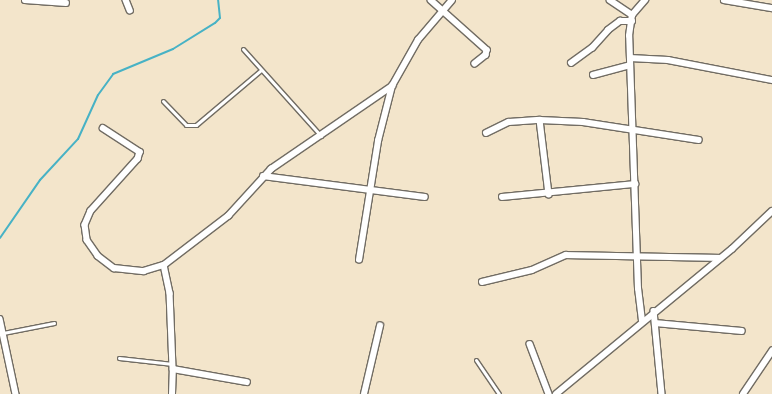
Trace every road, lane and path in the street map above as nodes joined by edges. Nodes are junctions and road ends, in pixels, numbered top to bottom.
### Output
1 (25, 0) edge
2 (126, 0) edge
3 (431, 0) edge
4 (452, 0) edge
5 (610, 0) edge
6 (645, 0) edge
7 (724, 0) edge
8 (66, 3) dead end
9 (772, 8) edge
10 (130, 10) dead end
11 (442, 11) junction
12 (632, 18) junction
13 (242, 49) dead end
14 (630, 58) junction
15 (571, 63) dead end
16 (475, 64) dead end
17 (630, 65) junction
18 (261, 70) junction
19 (593, 75) dead end
20 (772, 80) edge
21 (392, 86) junction
22 (163, 101) dead end
23 (540, 120) junction
24 (103, 128) dead end
25 (633, 128) junction
26 (486, 133) dead end
27 (321, 136) junction
28 (698, 140) dead end
29 (264, 176) junction
30 (635, 184) junction
31 (369, 190) junction
32 (548, 194) junction
33 (425, 197) dead end
34 (502, 197) dead end
35 (772, 211) edge
36 (638, 255) junction
37 (720, 258) junction
38 (359, 260) dead end
39 (164, 265) junction
40 (482, 282) dead end
41 (654, 311) junction
42 (0, 319) edge
43 (642, 321) junction
44 (54, 323) dead end
45 (655, 323) junction
46 (380, 326) dead end
47 (742, 331) dead end
48 (3, 333) junction
49 (530, 344) dead end
50 (772, 351) edge
51 (119, 358) dead end
52 (476, 360) dead end
53 (173, 366) junction
54 (246, 382) dead end
55 (16, 394) edge
56 (172, 394) edge
57 (364, 394) edge
58 (499, 394) edge
59 (549, 394) edge
60 (556, 394) edge
61 (662, 394) edge
62 (743, 394) edge

1 - 8 street
2 - 10 street
3 - 11 street
4 - 11 street
5 - 12 street
6 - 12 street
7 - 9 street
11 - 16 street
11 - 21 street
12 - 14 street
12 - 15 street
13 - 18 lane
14 - 17 street
14 - 20 street
17 - 19 street
17 - 25 street
18 - 22 lane
18 - 27 lane
21 - 27 street
21 - 31 street
23 - 25 street
23 - 26 street
23 - 32 street
24 - 39 street
25 - 28 street
25 - 30 street
27 - 29 street
29 - 31 street
29 - 39 street
30 - 32 street
30 - 36 street
31 - 33 street
31 - 38 street
32 - 34 street
35 - 37 street
36 - 37 street
36 - 40 street
36 - 43 street
37 - 41 street
39 - 53 street
41 - 43 street
41 - 45 street
42 - 48 street
43 - 60 street
44 - 48 lane
45 - 47 street
45 - 61 street
46 - 57 street
48 - 55 street
49 - 59 street
50 - 62 street
51 - 53 lane
52 - 58 lane
53 - 54 street
53 - 56 street

